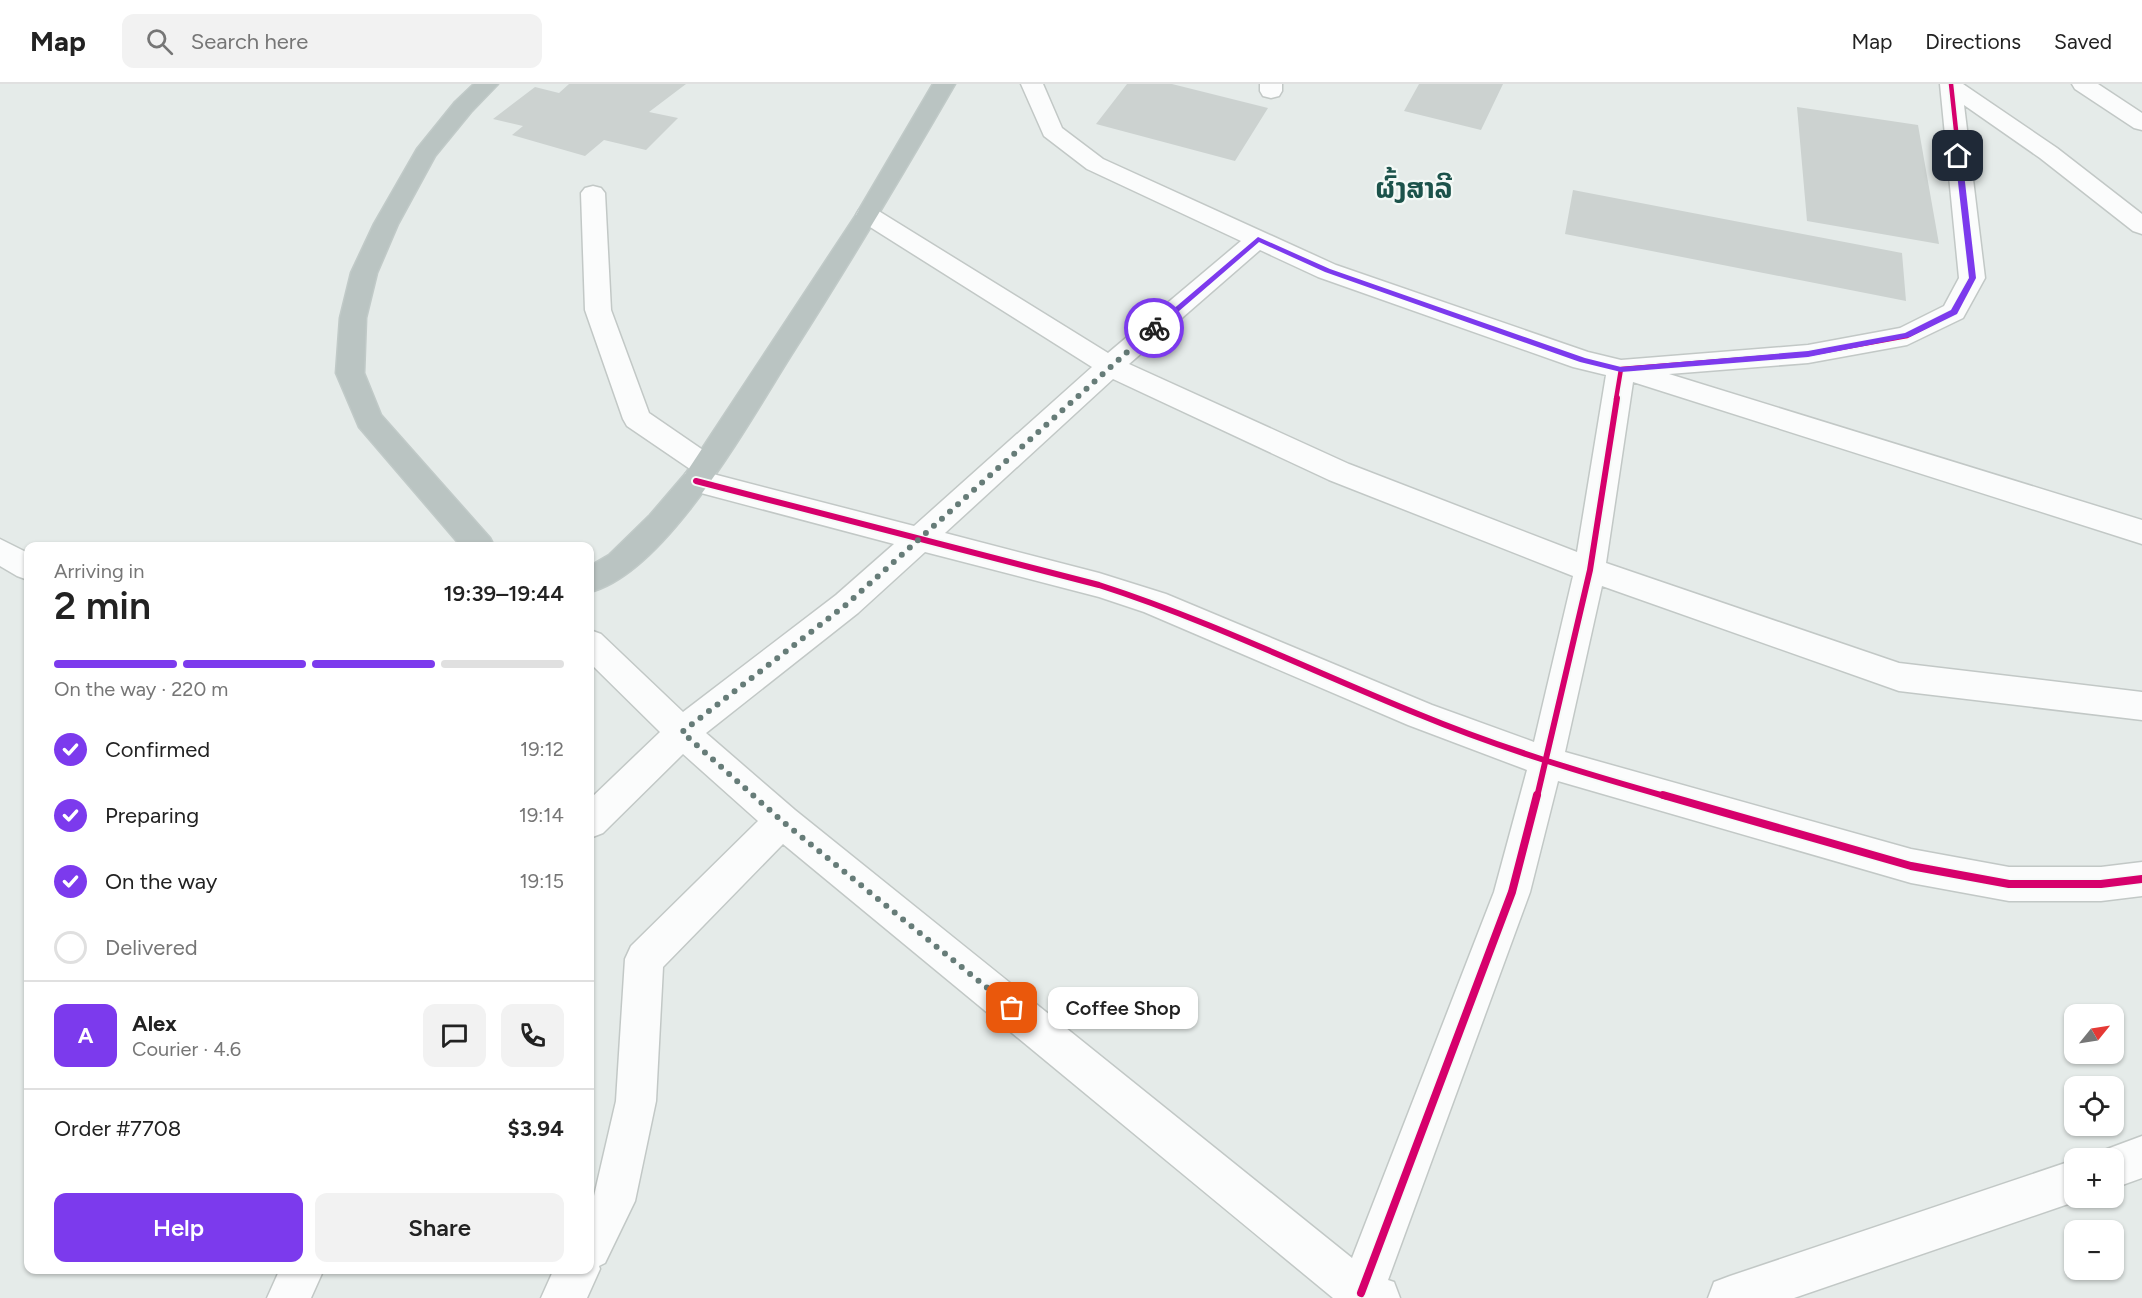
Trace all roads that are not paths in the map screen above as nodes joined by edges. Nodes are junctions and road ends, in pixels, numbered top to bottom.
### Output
1 (487, 84) edge
2 (944, 84) edge
3 (1032, 84) edge
4 (2083, 84) edge
5 (1951, 85) edge
6 (2142, 123) edge
7 (593, 193) dead end
8 (868, 214) junction
9 (2142, 226) edge
10 (1258, 239) junction
11 (1110, 366) junction
12 (1621, 369) junction
13 (701, 473) junction
14 (2142, 532) edge
15 (921, 537) junction
16 (476, 542) edge
17 (0, 551) edge
18 (24, 566) edge
19 (1590, 570) junction
20 (594, 578) edge
21 (594, 646) edge
22 (2142, 706) edge
23 (682, 732) junction
24 (1546, 762) junction
25 (594, 818) edge
26 (782, 821) junction
27 (2142, 879) edge
28 (2142, 1157) edge
29 (2124, 1163) edge
30 (2064, 1184) edge
31 (594, 1240) edge
32 (300, 1274) edge
33 (575, 1274) edge
34 (1370, 1295) edge
35 (290, 1298) edge
36 (563, 1298) edge
37 (1730, 1298) edge

1 - 16 highway
2 - 8 highway
3 - 10 street
4 - 6 street
5 - 9 street
5 - 12 street
7 - 13 street
8 - 11 street
8 - 13 highway
10 - 11 street
10 - 12 street
11 - 15 street
11 - 19 street
12 - 14 street
12 - 19 street
13 - 15 street
13 - 20 highway
15 - 23 street
15 - 24 street
17 - 18 street
19 - 22 street
19 - 24 street
21 - 23 street
23 - 25 street
23 - 26 street
24 - 27 street
24 - 34 street
26 - 31 street
26 - 34 street
28 - 29 street
30 - 37 street
32 - 35 street
33 - 36 street

